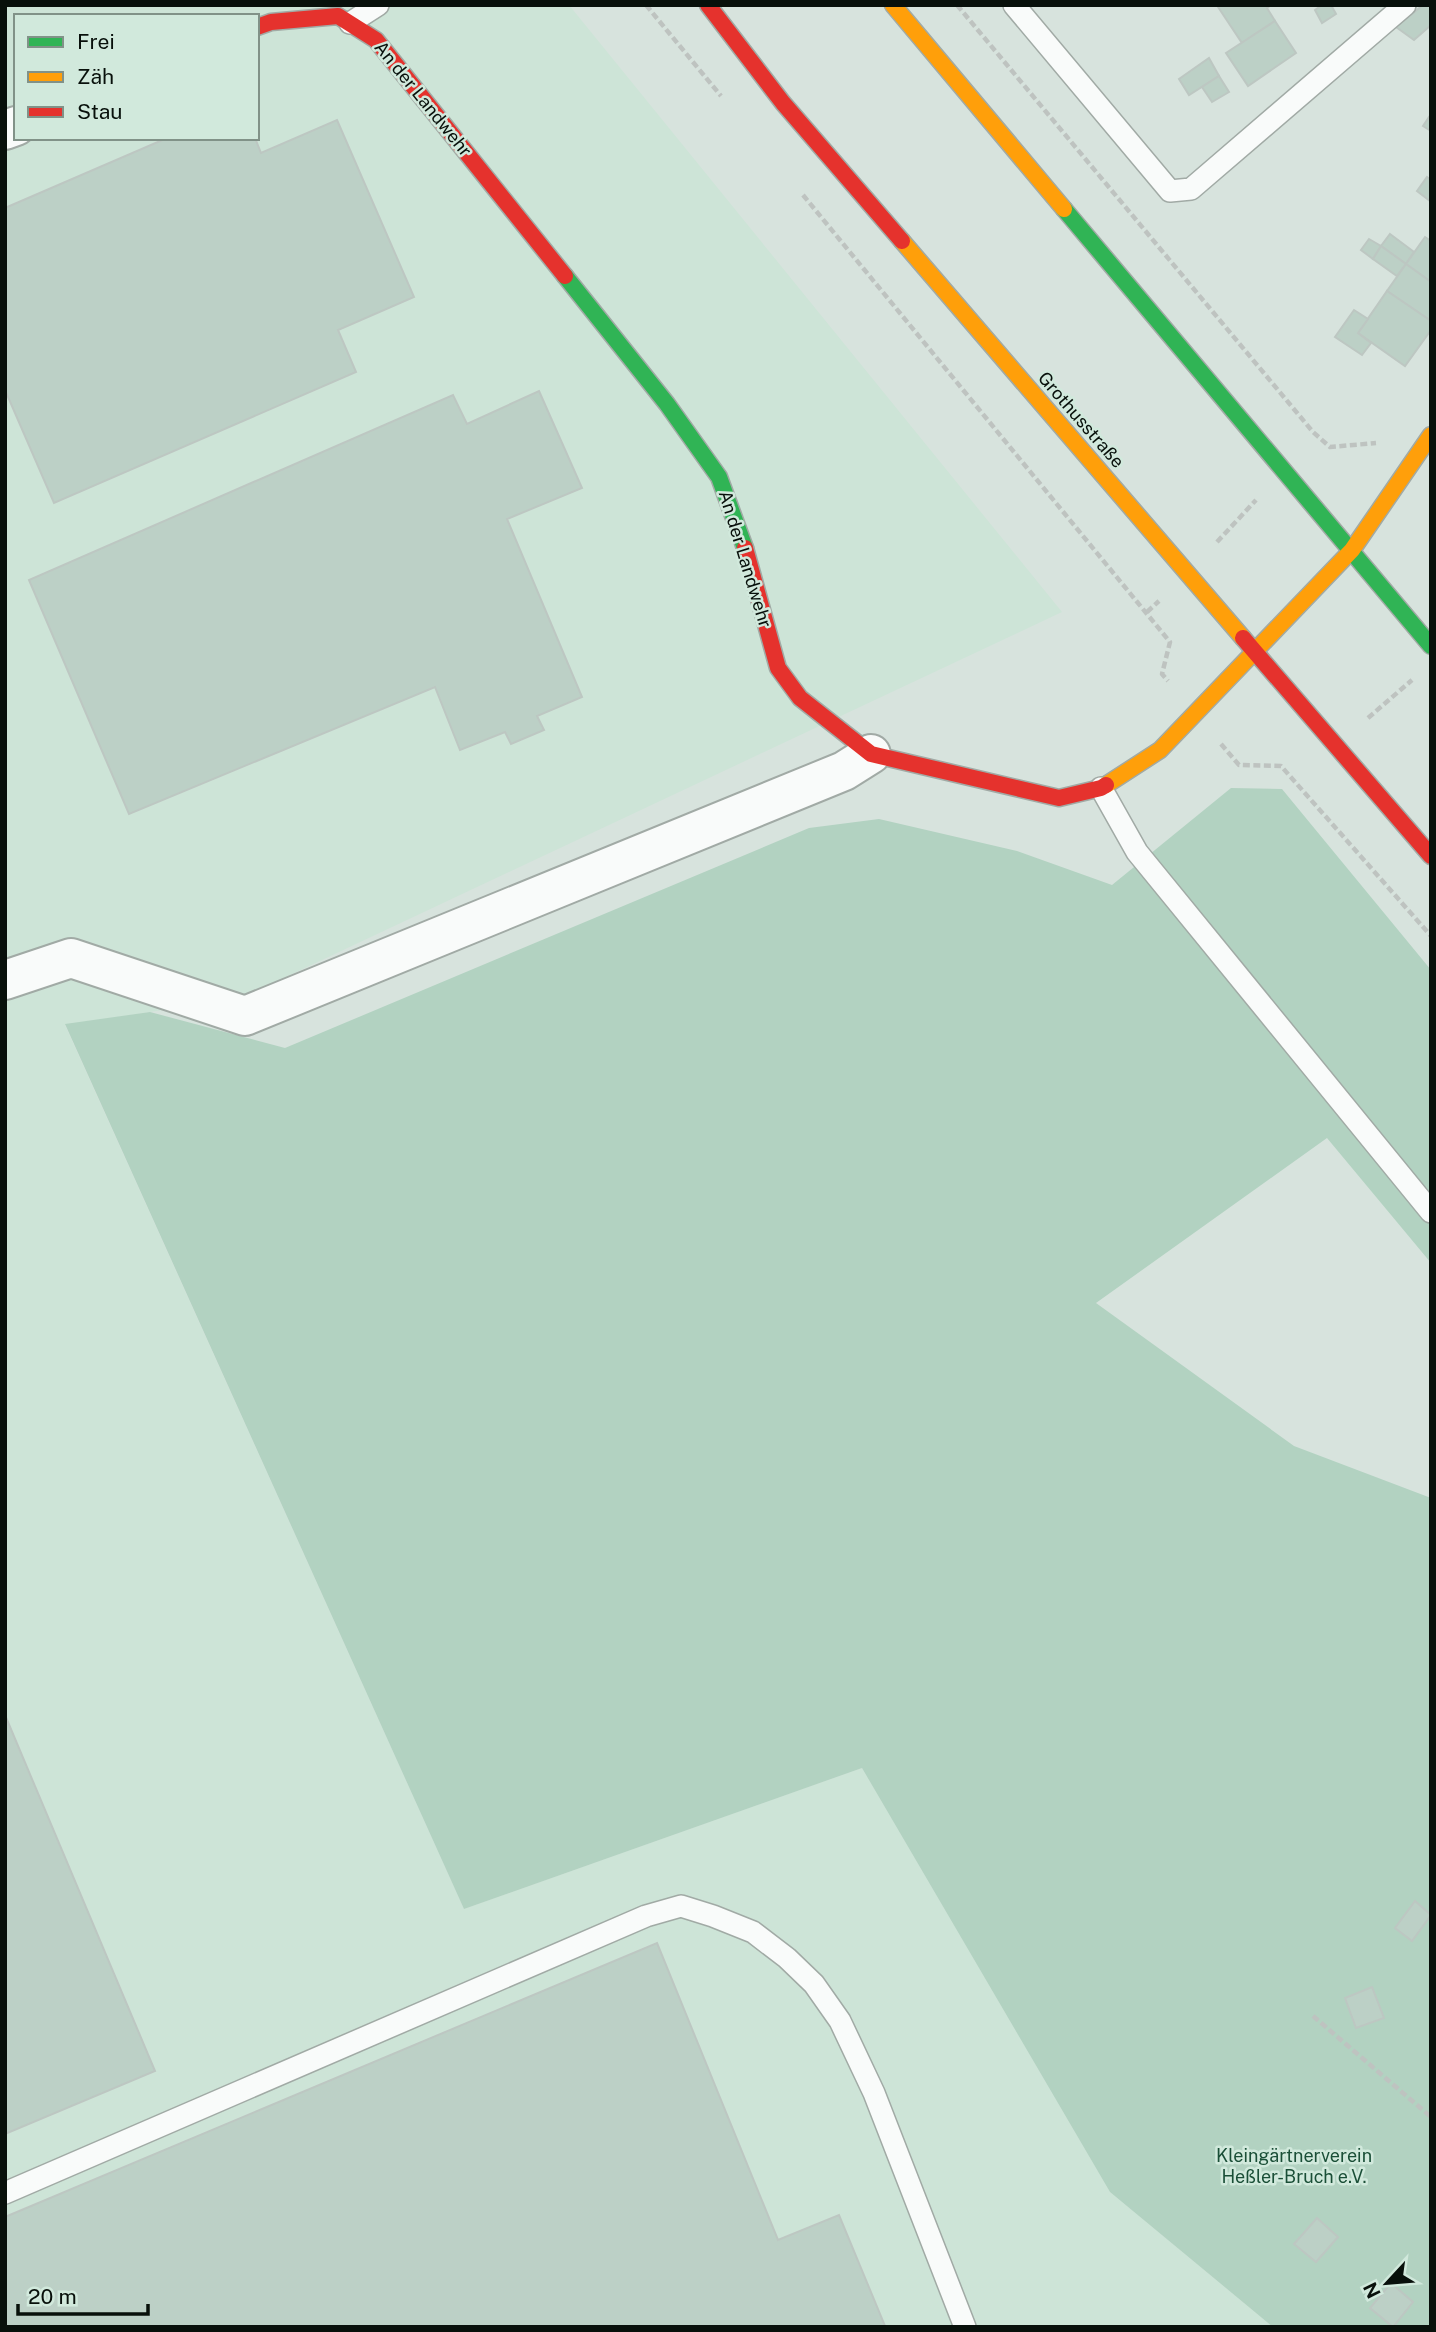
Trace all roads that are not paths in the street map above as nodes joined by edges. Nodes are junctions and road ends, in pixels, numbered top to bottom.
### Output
1 (378, 5) edge
2 (708, 5) edge
3 (893, 5) edge
4 (1014, 5) edge
5 (1405, 5) edge
6 (265, 18) edge
7 (351, 23) junction
8 (1431, 435) edge
9 (1352, 551) junction
10 (1431, 646) edge
11 (1256, 652) junction
12 (871, 754) junction
13 (1101, 788) junction
14 (1431, 856) edge
15 (5, 980) edge
16 (1431, 1212) edge
17 (5, 2193) edge
18 (965, 2327) edge

1 - 7 lane
2 - 11 main road, Grothusstraße
3 - 9 main road
4 - 5 lane
6 - 7 main road, An der Landwehr
7 - 12 main road, An der Landwehr
8 - 9 main road, An der Landwehr
9 - 10 main road
9 - 11 main road, An der Landwehr
11 - 13 main road, An der Landwehr
11 - 14 main road, Grothusstraße
12 - 13 main road, An der Landwehr
12 - 15 street
13 - 16 lane
17 - 18 lane

